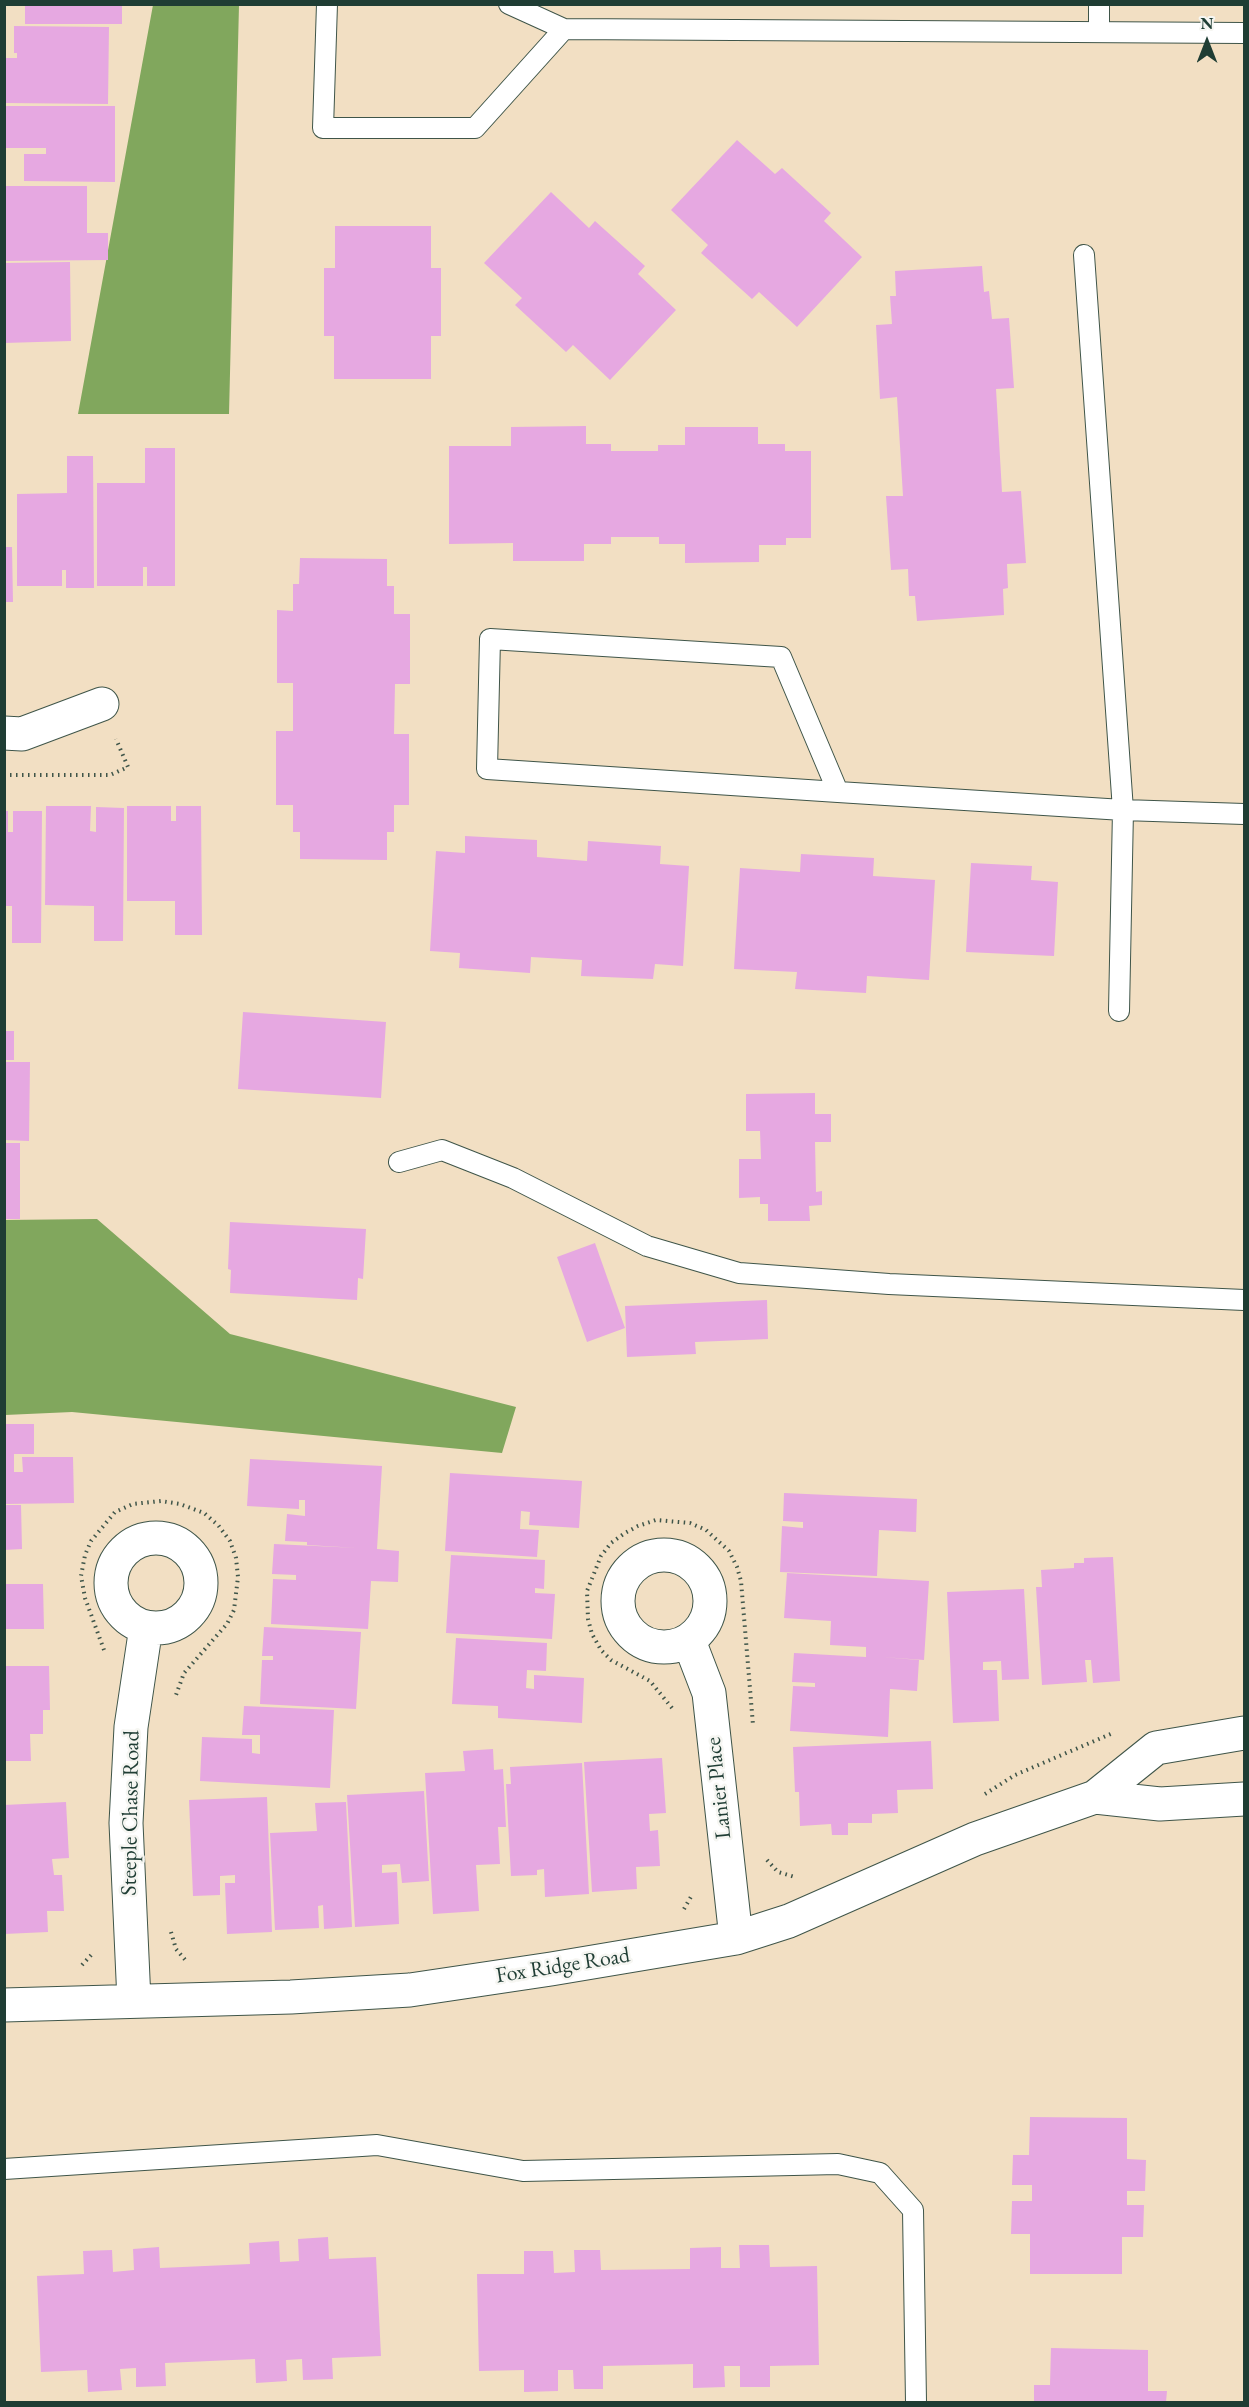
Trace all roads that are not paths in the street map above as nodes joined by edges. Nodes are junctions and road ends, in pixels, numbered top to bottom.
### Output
1 (327, 4) edge
2 (509, 4) edge
3 (1099, 4) edge
4 (564, 29) junction
5 (1099, 32) junction
6 (1245, 33) edge
7 (1084, 255) dead end
8 (102, 704) dead end
9 (4, 734) edge
10 (838, 792) junction
11 (1123, 810) junction
12 (1245, 814) edge
13 (1119, 1011) dead end
14 (399, 1162) dead end
15 (1245, 1300) edge
16 (146, 1627) dead end
17 (689, 1641) dead end
18 (1245, 1733) edge
19 (1095, 1797) junction
20 (1245, 1799) edge
21 (736, 1938) junction
22 (134, 2001) junction
23 (4, 2005) edge
24 (4, 2169) edge
25 (916, 2403) edge

1 - 4 lane
2 - 4 lane
3 - 5 lane
4 - 5 lane
5 - 6 lane
7 - 11 lane
8 - 9 street
10 - 10 lane
10 - 11 lane
11 - 12 lane
11 - 13 lane
14 - 15 lane
16 - 22 street, Steeple Chase Road
17 - 21 street, Lanier Place
18 - 19 street, Fox Ridge Road
19 - 20 street, Fox Ridge Road
19 - 21 street, Fox Ridge Road
21 - 22 street, Fox Ridge Road
22 - 23 street, Fox Ridge Road
24 - 25 lane

